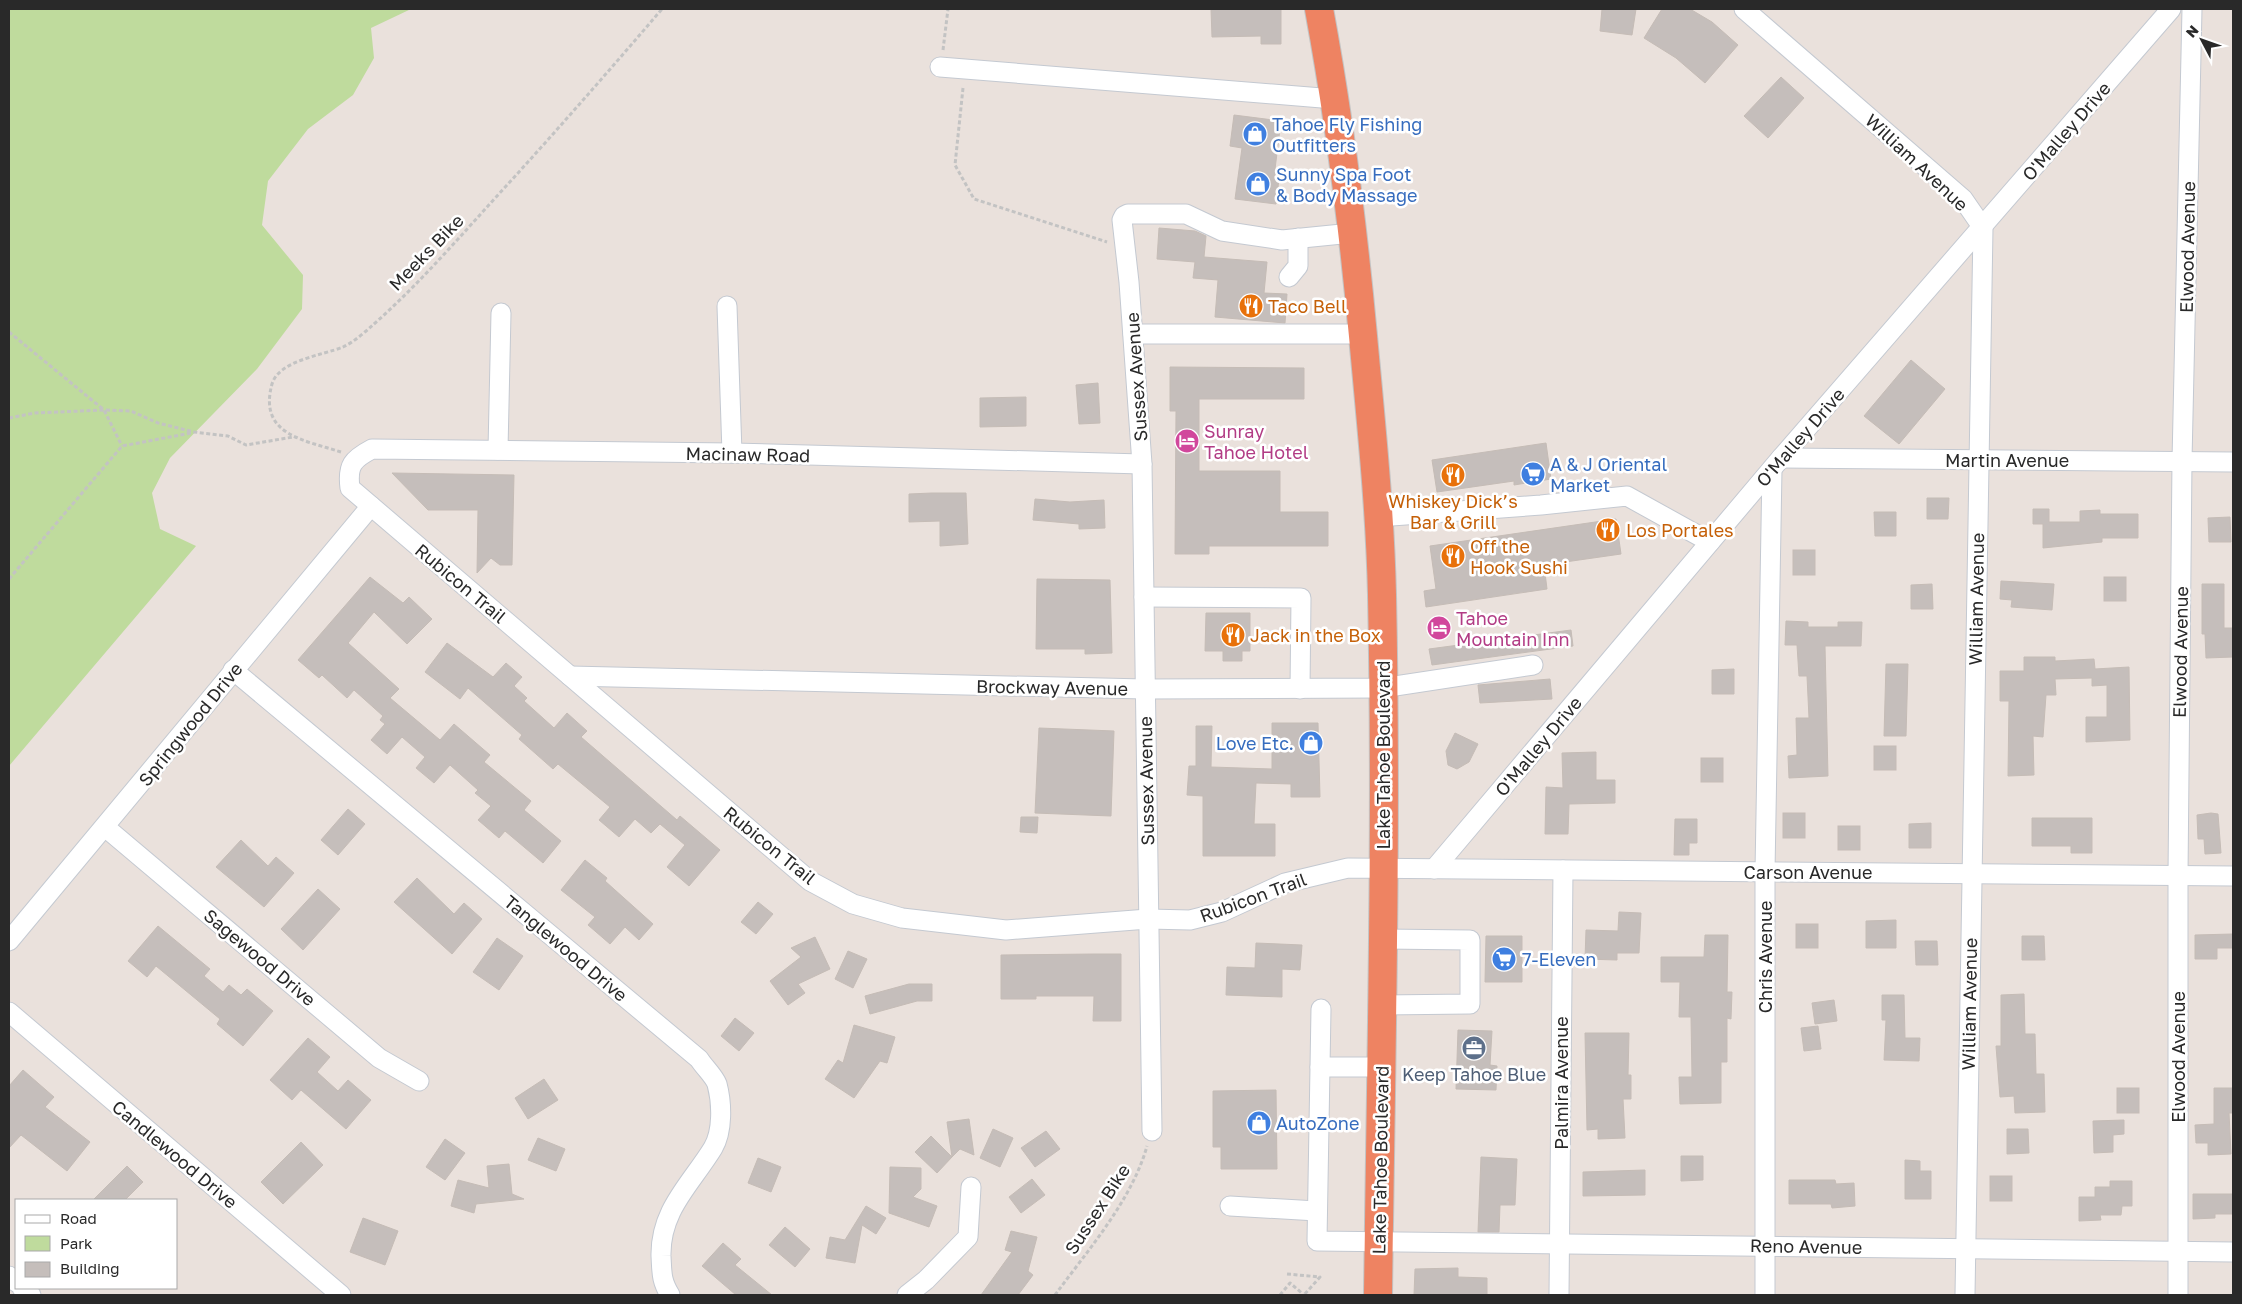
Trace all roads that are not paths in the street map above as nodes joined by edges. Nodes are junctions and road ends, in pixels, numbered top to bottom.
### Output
1 (1319, 9) edge
2 (1744, 9) edge
3 (2171, 9) edge
4 (2192, 9) edge
5 (940, 67) road end
6 (1334, 99) junction
7 (1983, 228) junction
8 (1352, 233) junction
9 (1298, 238) junction
10 (1289, 277) dead end
11 (727, 306) dead end
12 (501, 313) dead end
13 (1133, 334) junction
14 (1363, 334) junction
15 (498, 450) junction
16 (732, 453) junction
17 (356, 458) joint
18 (1978, 460) junction
19 (2182, 461) junction
20 (2233, 462) edge
21 (1142, 464) junction
22 (1776, 464) junction
23 (371, 506) junction
24 (1378, 517) junction
25 (1710, 542) junction
26 (1144, 597) junction
27 (1533, 665) dead end
28 (233, 670) junction
29 (570, 676) junction
30 (1382, 688) junction
31 (1145, 689) junction
32 (1300, 689) junction
33 (105, 827) junction
34 (1383, 869) junction
35 (1434, 869) junction
36 (1563, 870) junction
37 (1765, 872) junction
38 (1972, 873) junction
39 (2178, 876) junction
40 (2233, 876) edge
41 (1148, 919) junction
42 (1383, 940) junction
43 (9, 941) edge
44 (1382, 1005) junction
45 (1321, 1009) dead end
46 (9, 1012) edge
47 (1320, 1067) junction
48 (1381, 1067) junction
49 (419, 1081) dead end
50 (1152, 1131) road end
51 (971, 1187) dead end
52 (1230, 1206) dead end
53 (1317, 1210) junction
54 (1560, 1242) junction
55 (1379, 1243) junction
56 (1766, 1246) junction
57 (1965, 1249) junction
58 (2179, 1251) junction
59 (2233, 1252) edge
60 (341, 1295) edge
61 (670, 1295) edge
62 (907, 1295) edge
63 (1378, 1295) edge
64 (1559, 1295) edge
65 (1765, 1295) edge
66 (1965, 1295) edge
67 (2178, 1295) edge

1 - 6 highway, Lake Tahoe Boulevard
2 - 7 street, William Avenue
3 - 7 street, O'Malley Drive
4 - 19 street, Elwood Avenue
5 - 6 street
6 - 8 highway, Lake Tahoe Boulevard
7 - 18 street, William Avenue
7 - 22 street, O'Malley Drive
8 - 9 street, Sussex Avenue
8 - 14 highway, Lake Tahoe Boulevard
9 - 10 street
9 - 13 street, Sussex Avenue
11 - 16 street
12 - 15 street
13 - 14 street
13 - 21 street, Sussex Avenue
14 - 24 highway, Lake Tahoe Boulevard
15 - 16 street, Macinaw Road
15 - 17 street, Macinaw Road
16 - 21 street, Macinaw Road
17 - 23 street, Rubicon Trail
18 - 19 street, Martin Avenue
18 - 22 street, Martin Avenue
18 - 38 street, William Avenue
19 - 20 street, Martin Avenue
19 - 39 street, Elwood Avenue
21 - 26 street, Sussex Avenue
22 - 25 street, O'Malley Drive
22 - 37 street, Chris Avenue
23 - 28 street, Springwood Drive
23 - 29 street, Rubicon Trail
24 - 25 street
24 - 30 highway, Lake Tahoe Boulevard
25 - 35 street, O'Malley Drive
26 - 31 street, Sussex Avenue
26 - 32 street
27 - 30 street, Brockway Avenue
28 - 33 street, Springwood Drive
28 - 61 street, Tanglewood Drive
29 - 31 street, Brockway Avenue
29 - 41 street, Rubicon Trail
30 - 32 street, Brockway Avenue
30 - 34 highway, Lake Tahoe Boulevard
31 - 32 street, Brockway Avenue
31 - 41 street, Sussex Avenue
33 - 43 street, Springwood Drive
33 - 49 street, Sagewood Drive
34 - 35 street, Carson Avenue
34 - 41 street, Rubicon Trail
34 - 42 highway, Lake Tahoe Boulevard
35 - 36 street, Carson Avenue
36 - 37 street, Carson Avenue
36 - 54 street, Palmira Avenue
37 - 38 street, Carson Avenue
37 - 56 street, Chris Avenue
38 - 39 street, Carson Avenue
38 - 57 street, William Avenue
39 - 40 street, Carson Avenue
39 - 58 street, Elwood Avenue
41 - 50 street, Sussex Avenue
42 - 44 highway, Lake Tahoe Boulevard
42 - 44 street
44 - 48 highway, Lake Tahoe Boulevard
45 - 47 street
46 - 60 street, Candlewood Drive
47 - 48 street
47 - 53 street
48 - 55 highway, Lake Tahoe Boulevard
51 - 62 street
52 - 53 street
53 - 55 street, Reno Avenue
54 - 55 street, Reno Avenue
54 - 56 street, Reno Avenue
54 - 64 street, Palmira Avenue
55 - 63 highway, Lake Tahoe Boulevard
56 - 57 street, Reno Avenue
56 - 65 street, Chris Avenue
57 - 58 street, Reno Avenue
57 - 66 street, William Avenue
58 - 59 street, Reno Avenue
58 - 67 street, Elwood Avenue

